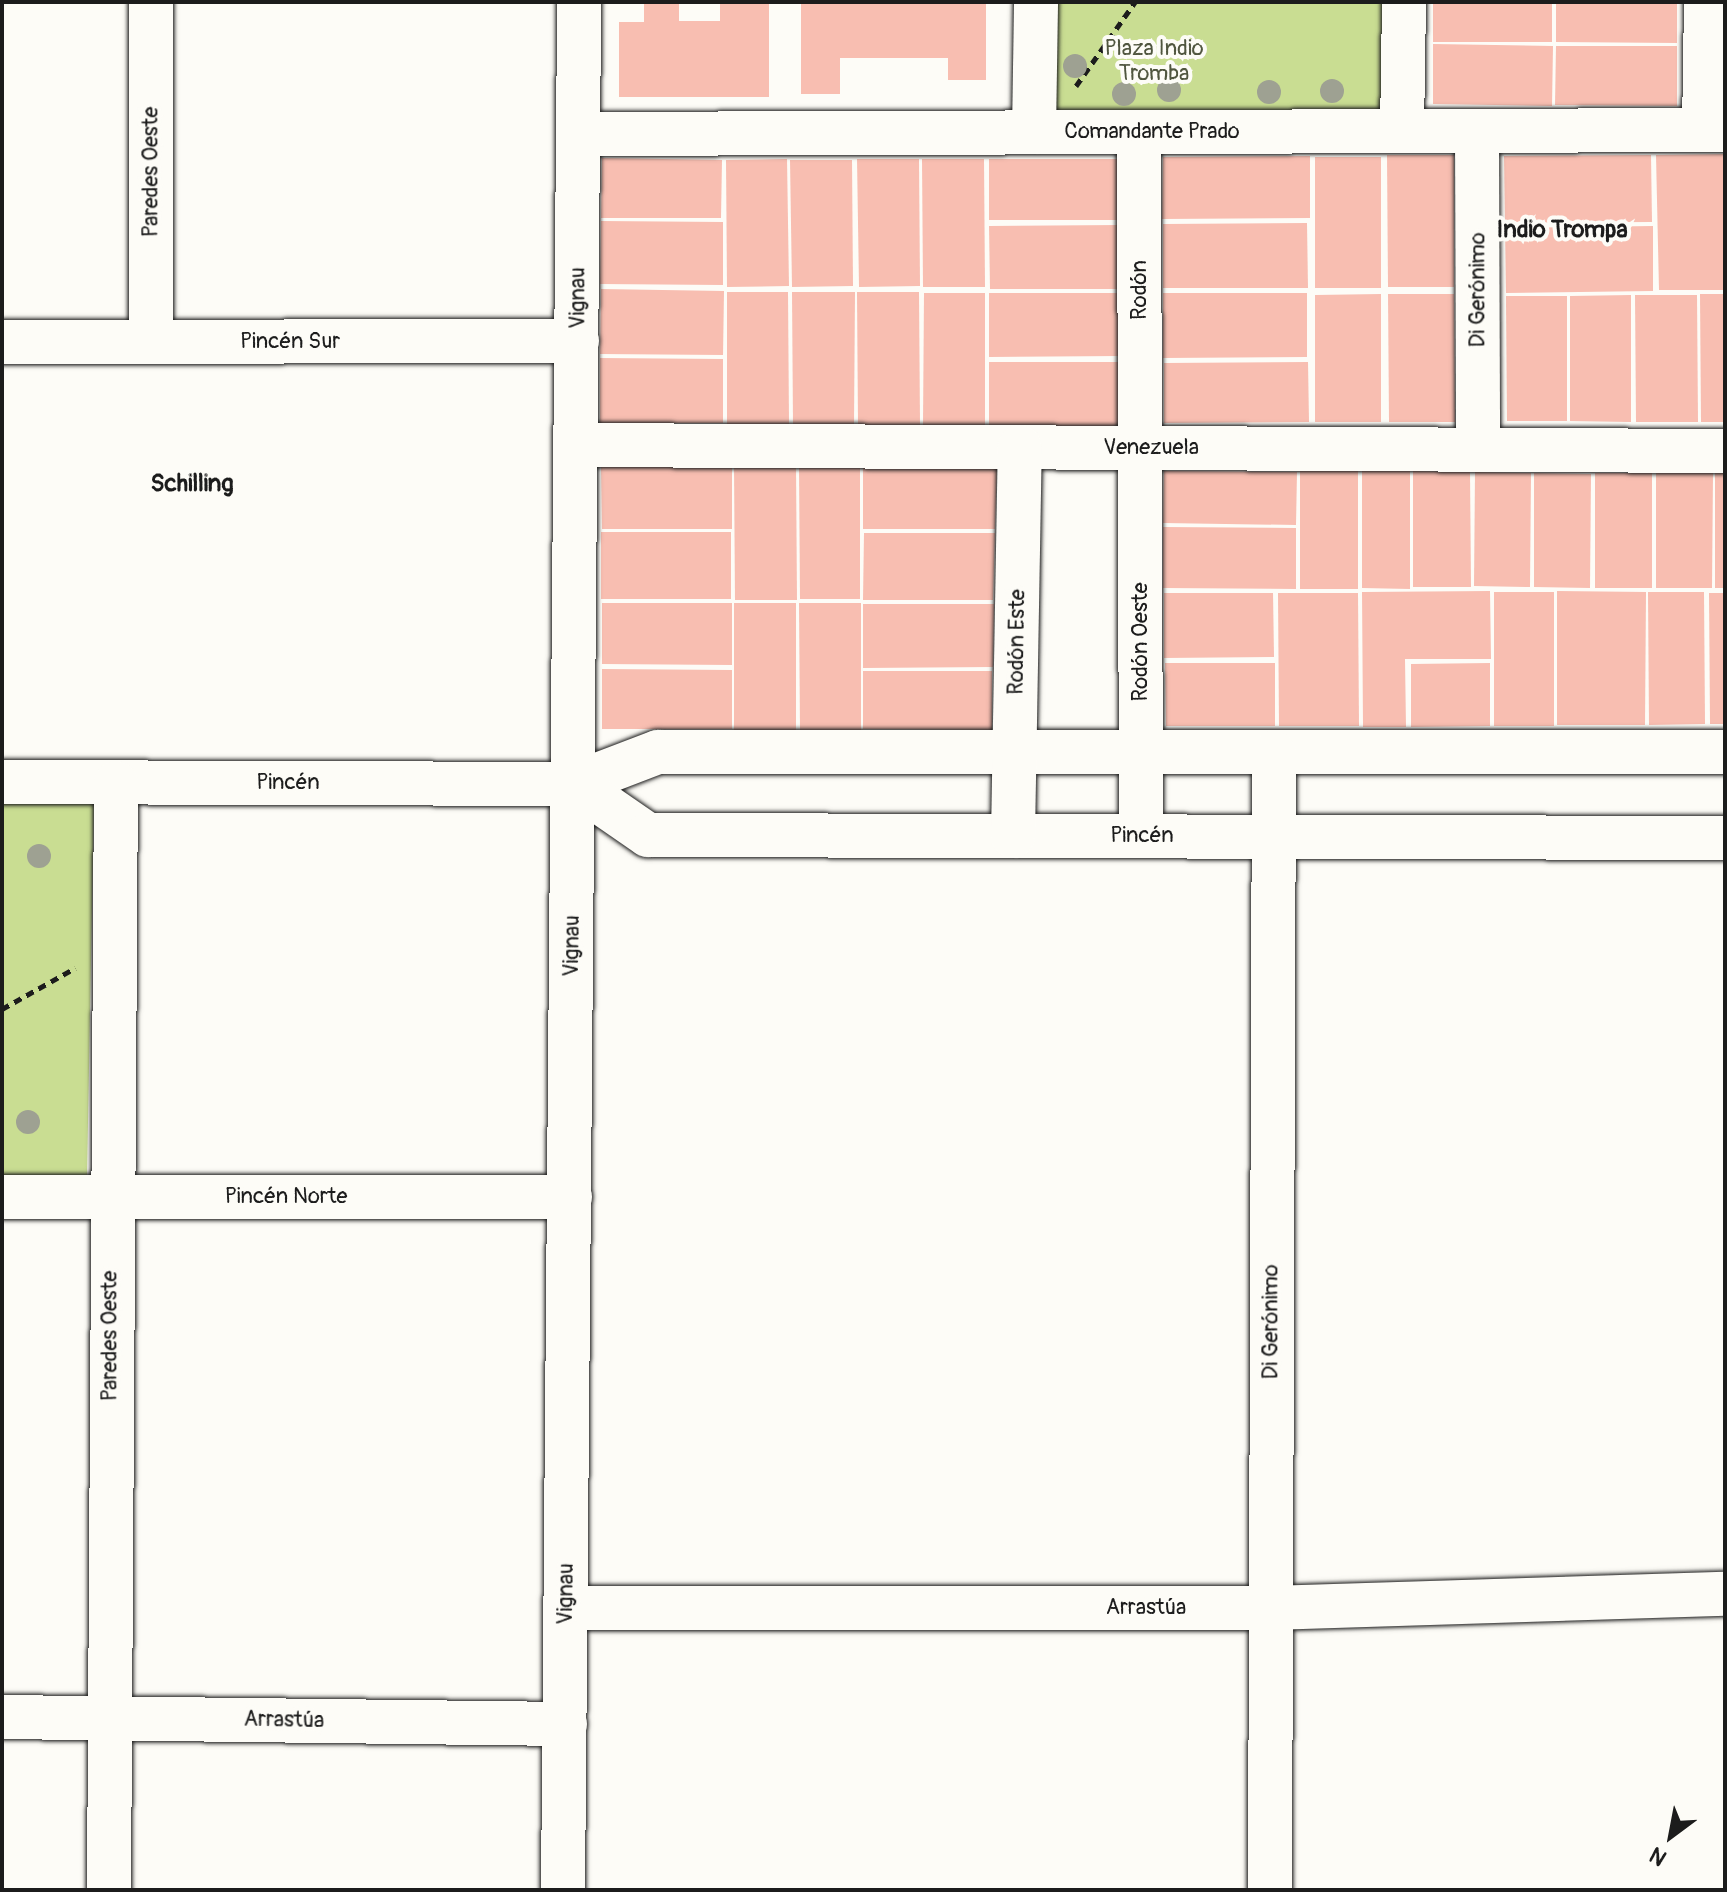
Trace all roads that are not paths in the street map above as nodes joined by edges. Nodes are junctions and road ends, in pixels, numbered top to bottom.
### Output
1 (151, 2) edge
2 (579, 2) edge
3 (1036, 2) edge
4 (1404, 2) edge
5 (1706, 2) edge
6 (1714, 130) edge
7 (1402, 131) junction
8 (1477, 131) junction
9 (1034, 132) junction
10 (1139, 132) junction
11 (579, 134) junction
12 (577, 341) junction
13 (2, 342) edge
14 (151, 342) junction
15 (576, 445) junction
16 (1020, 447) junction
17 (1140, 448) junction
18 (1478, 450) junction
19 (1725, 451) edge
20 (1725, 752) edge
21 (1015, 753) junction
22 (1141, 753) junction
23 (1274, 753) junction
24 (2, 782) edge
25 (116, 783) junction
26 (574, 784) junction
27 (1013, 836) junction
28 (1141, 836) junction
29 (1273, 837) junction
30 (1725, 838) edge
31 (2, 1197) edge
32 (111, 1197) junction
33 (570, 1197) junction
34 (1725, 1594) edge
35 (566, 1608) junction
36 (1270, 1608) junction
37 (2, 1717) edge
38 (109, 1718) junction
39 (565, 1724) junction
40 (109, 1890) edge
41 (563, 1890) edge
42 (1270, 1890) edge

1 - 14 street, Paredes Oeste
2 - 11 street, Vignau
3 - 9 street
4 - 7 street
5 - 6 street
6 - 8 street, Comandante Prado
7 - 8 street, Comandante Prado
7 - 10 street, Comandante Prado
8 - 18 street, Di Gerónimo
9 - 10 street, Comandante Prado
9 - 11 street, Comandante Prado
10 - 17 street, Rodón
11 - 12 street, Vignau
12 - 14 street, Pincén Sur
12 - 15 street, Vignau
13 - 14 street, Pincén Sur
15 - 16 street, Venezuela
15 - 26 street, Vignau
16 - 17 street, Venezuela
16 - 21 street, Rodón Este
17 - 18 street, Venezuela
17 - 22 street, Rodón Oeste
18 - 19 street, Venezuela
20 - 23 street, Pincén
21 - 22 street, Pincén
21 - 26 street, Pincén
21 - 27 street, Rodón Este
22 - 23 street, Pincén
22 - 28 street, Rodón Oeste
23 - 29 street, Di Gerónimo
24 - 25 street, Pincén
25 - 26 street, Pincén
25 - 32 street, Paredes Oeste
26 - 27 street, Pincén
26 - 33 street, Vignau
27 - 28 street, Pincén
28 - 29 street, Pincén
29 - 30 street, Pincén
29 - 36 street, Di Gerónimo
31 - 32 street, Pincén Norte
32 - 33 street, Pincén Norte
32 - 38 street, Paredes Oeste
33 - 35 street, Vignau
34 - 36 street, Arrastúa
35 - 36 street, Arrastúa
35 - 39 street, Vignau
36 - 42 street, Di Gerónimo
37 - 38 street, Arrastúa
38 - 39 street, Arrastúa
38 - 40 street, Paredes Oeste
39 - 41 street, Vignau

